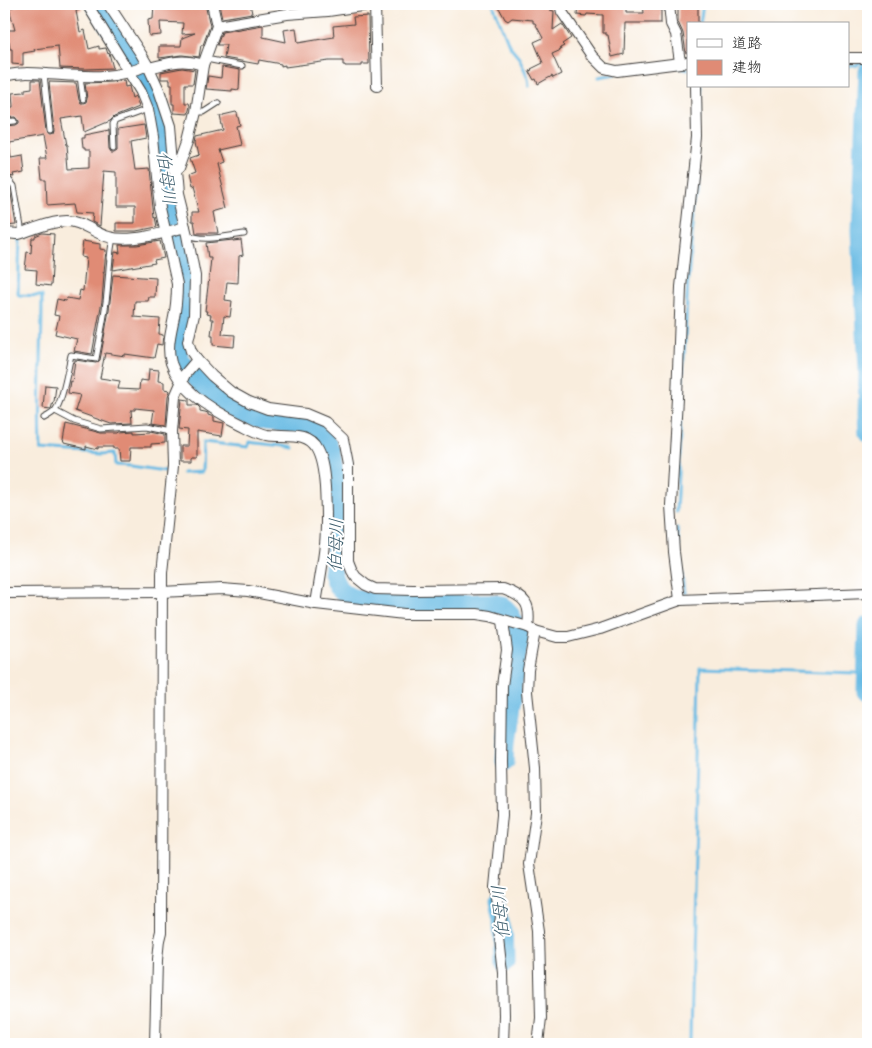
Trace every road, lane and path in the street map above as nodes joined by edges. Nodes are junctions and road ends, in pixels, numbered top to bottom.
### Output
1 (87, 4) edge
2 (108, 4) edge
3 (212, 4) edge
4 (375, 4) edge
5 (560, 4) edge
6 (670, 4) edge
7 (217, 26) junction
8 (5, 58) edge
9 (850, 58) edge
10 (868, 58) edge
11 (204, 62) junction
12 (684, 62) edge
13 (148, 66) junction
14 (242, 66) dead end
15 (129, 72) junction
16 (44, 74) junction
17 (4, 76) edge
18 (80, 76) junction
19 (377, 86) dead end
20 (696, 88) edge
21 (83, 99) dead end
22 (218, 103) dead end
23 (148, 109) junction
24 (196, 112) junction
25 (15, 121) dead end
26 (4, 122) edge
27 (50, 131) dead end
28 (114, 147) dead end
29 (174, 171) junction
30 (9, 180) dead end
31 (186, 231) junction
32 (166, 232) junction
33 (4, 233) edge
34 (22, 233) junction
35 (244, 234) dead end
36 (113, 238) junction
37 (194, 362) junction
38 (183, 378) junction
39 (55, 411) junction
40 (44, 418) dead end
41 (172, 431) junction
42 (161, 592) junction
43 (4, 593) edge
44 (868, 593) edge
45 (680, 600) junction
46 (316, 604) junction
47 (503, 620) junction
48 (531, 629) junction
49 (155, 1044) edge
50 (503, 1044) edge
51 (538, 1044) edge

1 - 15 street
2 - 13 street
3 - 7 street
4 - 7 street
4 - 19 street
5 - 12 street
6 - 12 street
7 - 11 street
8 - 17 lane
9 - 10 street
11 - 13 street
11 - 14 lane
11 - 24 street
13 - 15 street
13 - 29 street
15 - 18 street
15 - 23 street
16 - 17 street
16 - 18 street
16 - 27 lane
18 - 21 lane
20 - 45 street
22 - 24 lane
23 - 28 lane
23 - 32 street
24 - 29 street
25 - 26 lane
29 - 31 street
30 - 34 lane
31 - 32 street
31 - 35 lane
31 - 37 street
32 - 36 street
32 - 38 street
33 - 34 street
34 - 36 street
36 - 39 lane
37 - 38 street
37 - 48 street
38 - 41 street
38 - 46 street
39 - 40 lane
39 - 41 lane
41 - 42 street
42 - 43 street
42 - 46 street
42 - 49 street
44 - 45 street
45 - 48 street
46 - 47 street
47 - 48 street
47 - 50 street
48 - 51 street

